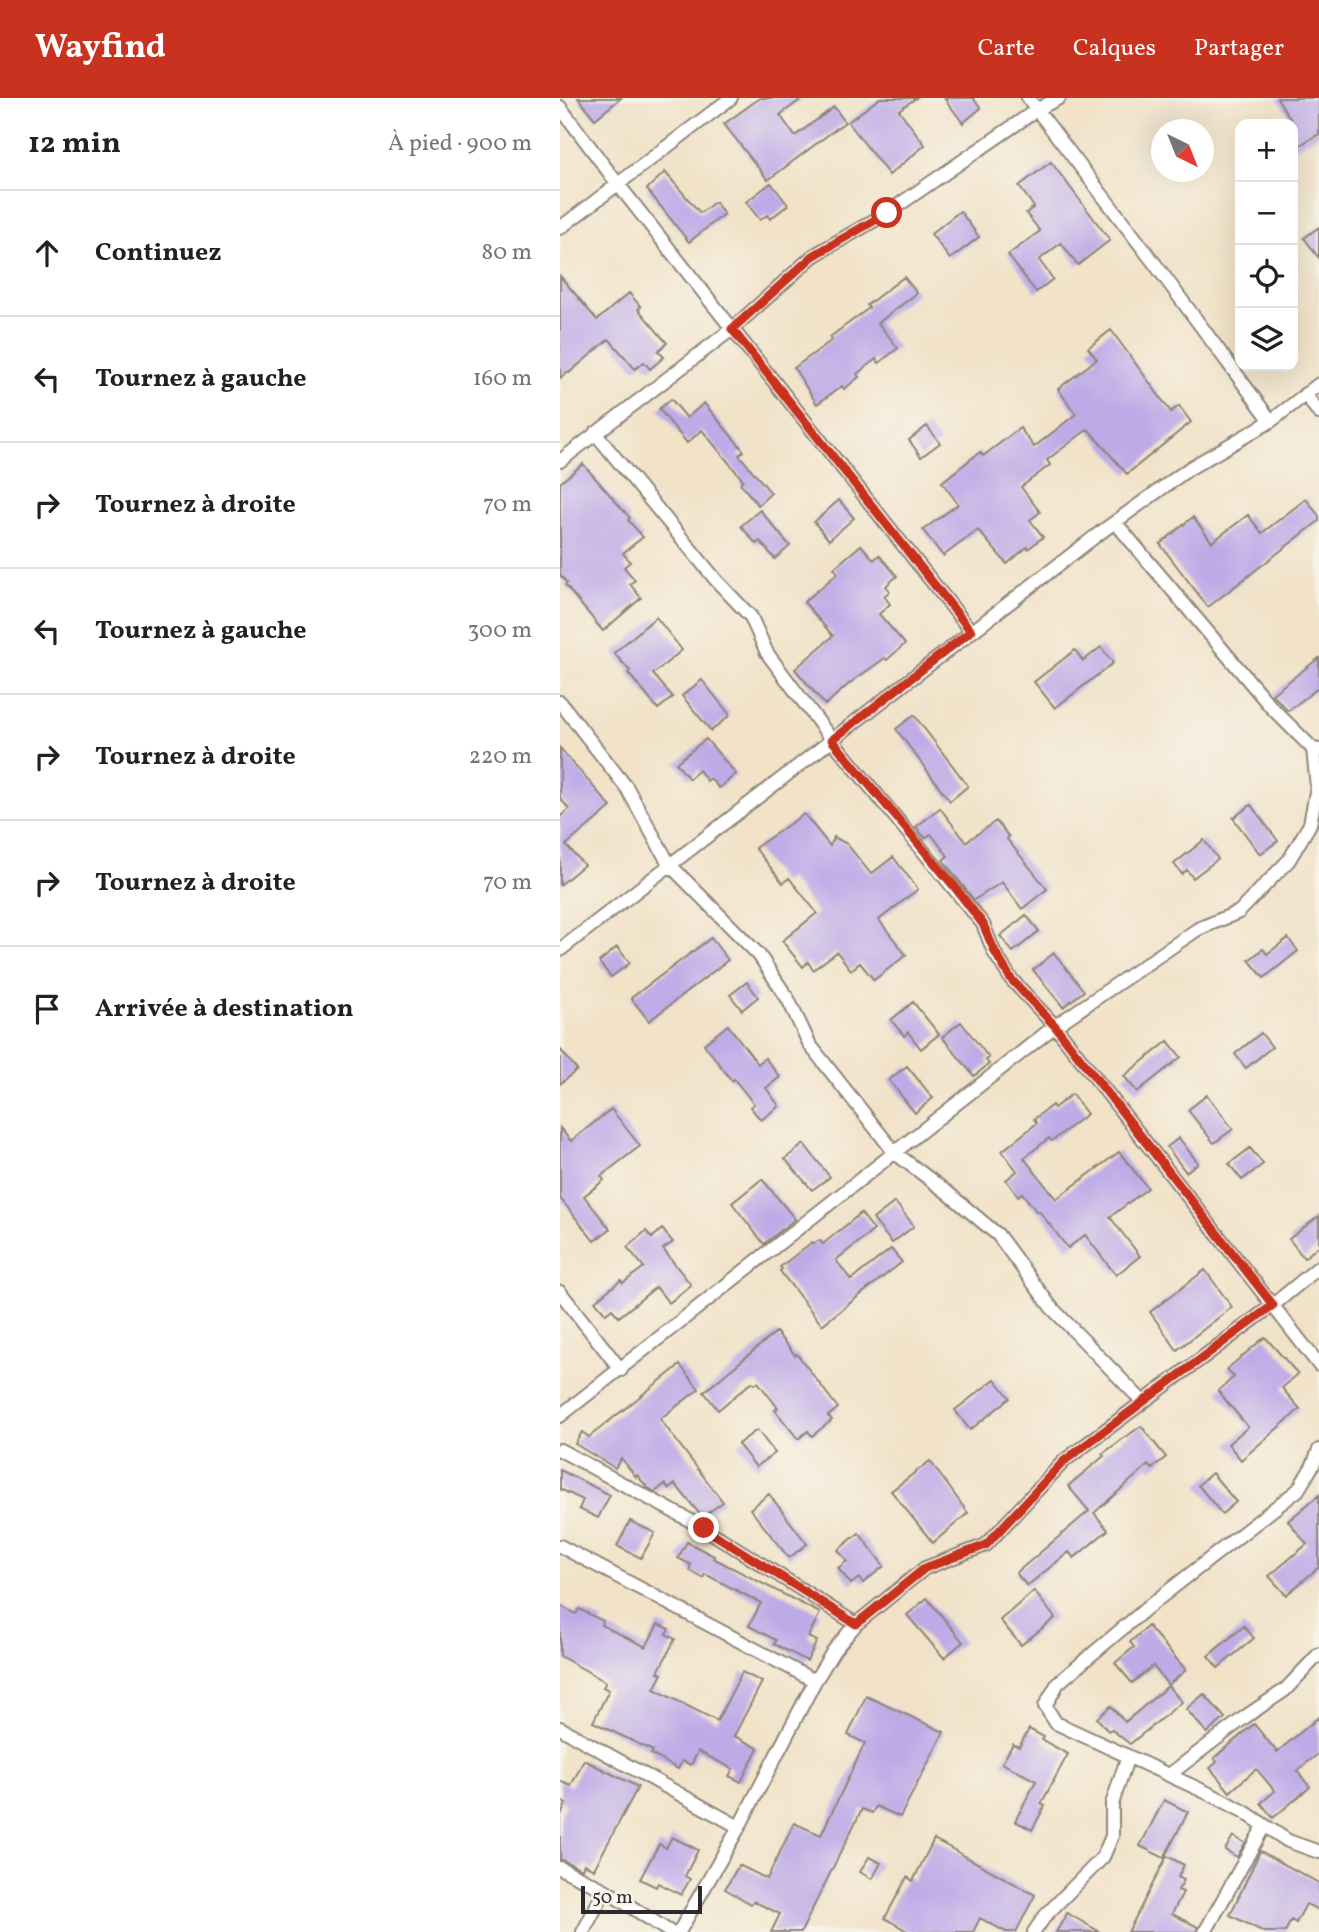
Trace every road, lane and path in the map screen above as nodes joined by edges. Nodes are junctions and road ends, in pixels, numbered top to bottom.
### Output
1 (731, 98) edge
2 (1028, 98) edge
3 (1059, 98) edge
4 (560, 107) edge
5 (1038, 109) junction
6 (617, 183) junction
7 (560, 228) edge
8 (732, 329) junction
9 (1319, 384) edge
10 (1306, 394) junction
11 (1319, 413) edge
12 (1271, 421) junction
13 (595, 433) junction
14 (560, 461) edge
15 (1115, 522) junction
16 (971, 631) junction
17 (560, 702) edge
18 (832, 740) junction
19 (1316, 750) edge
20 (668, 864) junction
21 (560, 950) edge
22 (1055, 1026) junction
23 (895, 1153) junction
24 (1319, 1267) edge
25 (560, 1292) edge
26 (1273, 1305) junction
27 (1319, 1365) edge
28 (621, 1370) junction
29 (1143, 1402) junction
30 (560, 1416) edge
31 (560, 1450) edge
32 (1319, 1450) edge
33 (560, 1546) edge
34 (856, 1624) junction
35 (1319, 1654) edge
36 (814, 1681) junction
37 (560, 1728) edge
38 (1128, 1756) junction
39 (1169, 1775) junction
40 (1264, 1826) junction
41 (739, 1827) junction
42 (1319, 1852) edge
43 (560, 1868) edge
44 (605, 1890) junction
45 (583, 1932) edge
46 (670, 1932) edge
47 (679, 1932) edge
48 (1034, 1932) edge
49 (1205, 1932) edge

1 - 6 street
2 - 5 street
3 - 5 street
4 - 6 street
5 - 8 street
5 - 12 street
6 - 7 street
6 - 8 street
8 - 13 street
8 - 16 street
9 - 10 street
10 - 11 street
10 - 12 street
12 - 15 street
13 - 14 street
13 - 18 street
15 - 16 street
15 - 19 street
16 - 18 street
17 - 20 street
18 - 20 street
18 - 22 street
19 - 22 street
20 - 21 street
20 - 23 street
22 - 23 street
22 - 26 street
23 - 28 street
23 - 29 street
24 - 26 street
25 - 28 street
26 - 27 street
26 - 29 street
28 - 30 street
29 - 34 street
31 - 34 street
32 - 38 street
33 - 36 street
34 - 36 street
35 - 39 street
36 - 41 street
37 - 41 street
38 - 39 street
38 - 48 street
39 - 40 street
40 - 42 street
40 - 49 street
41 - 47 street
43 - 44 street
44 - 45 street
44 - 46 street

